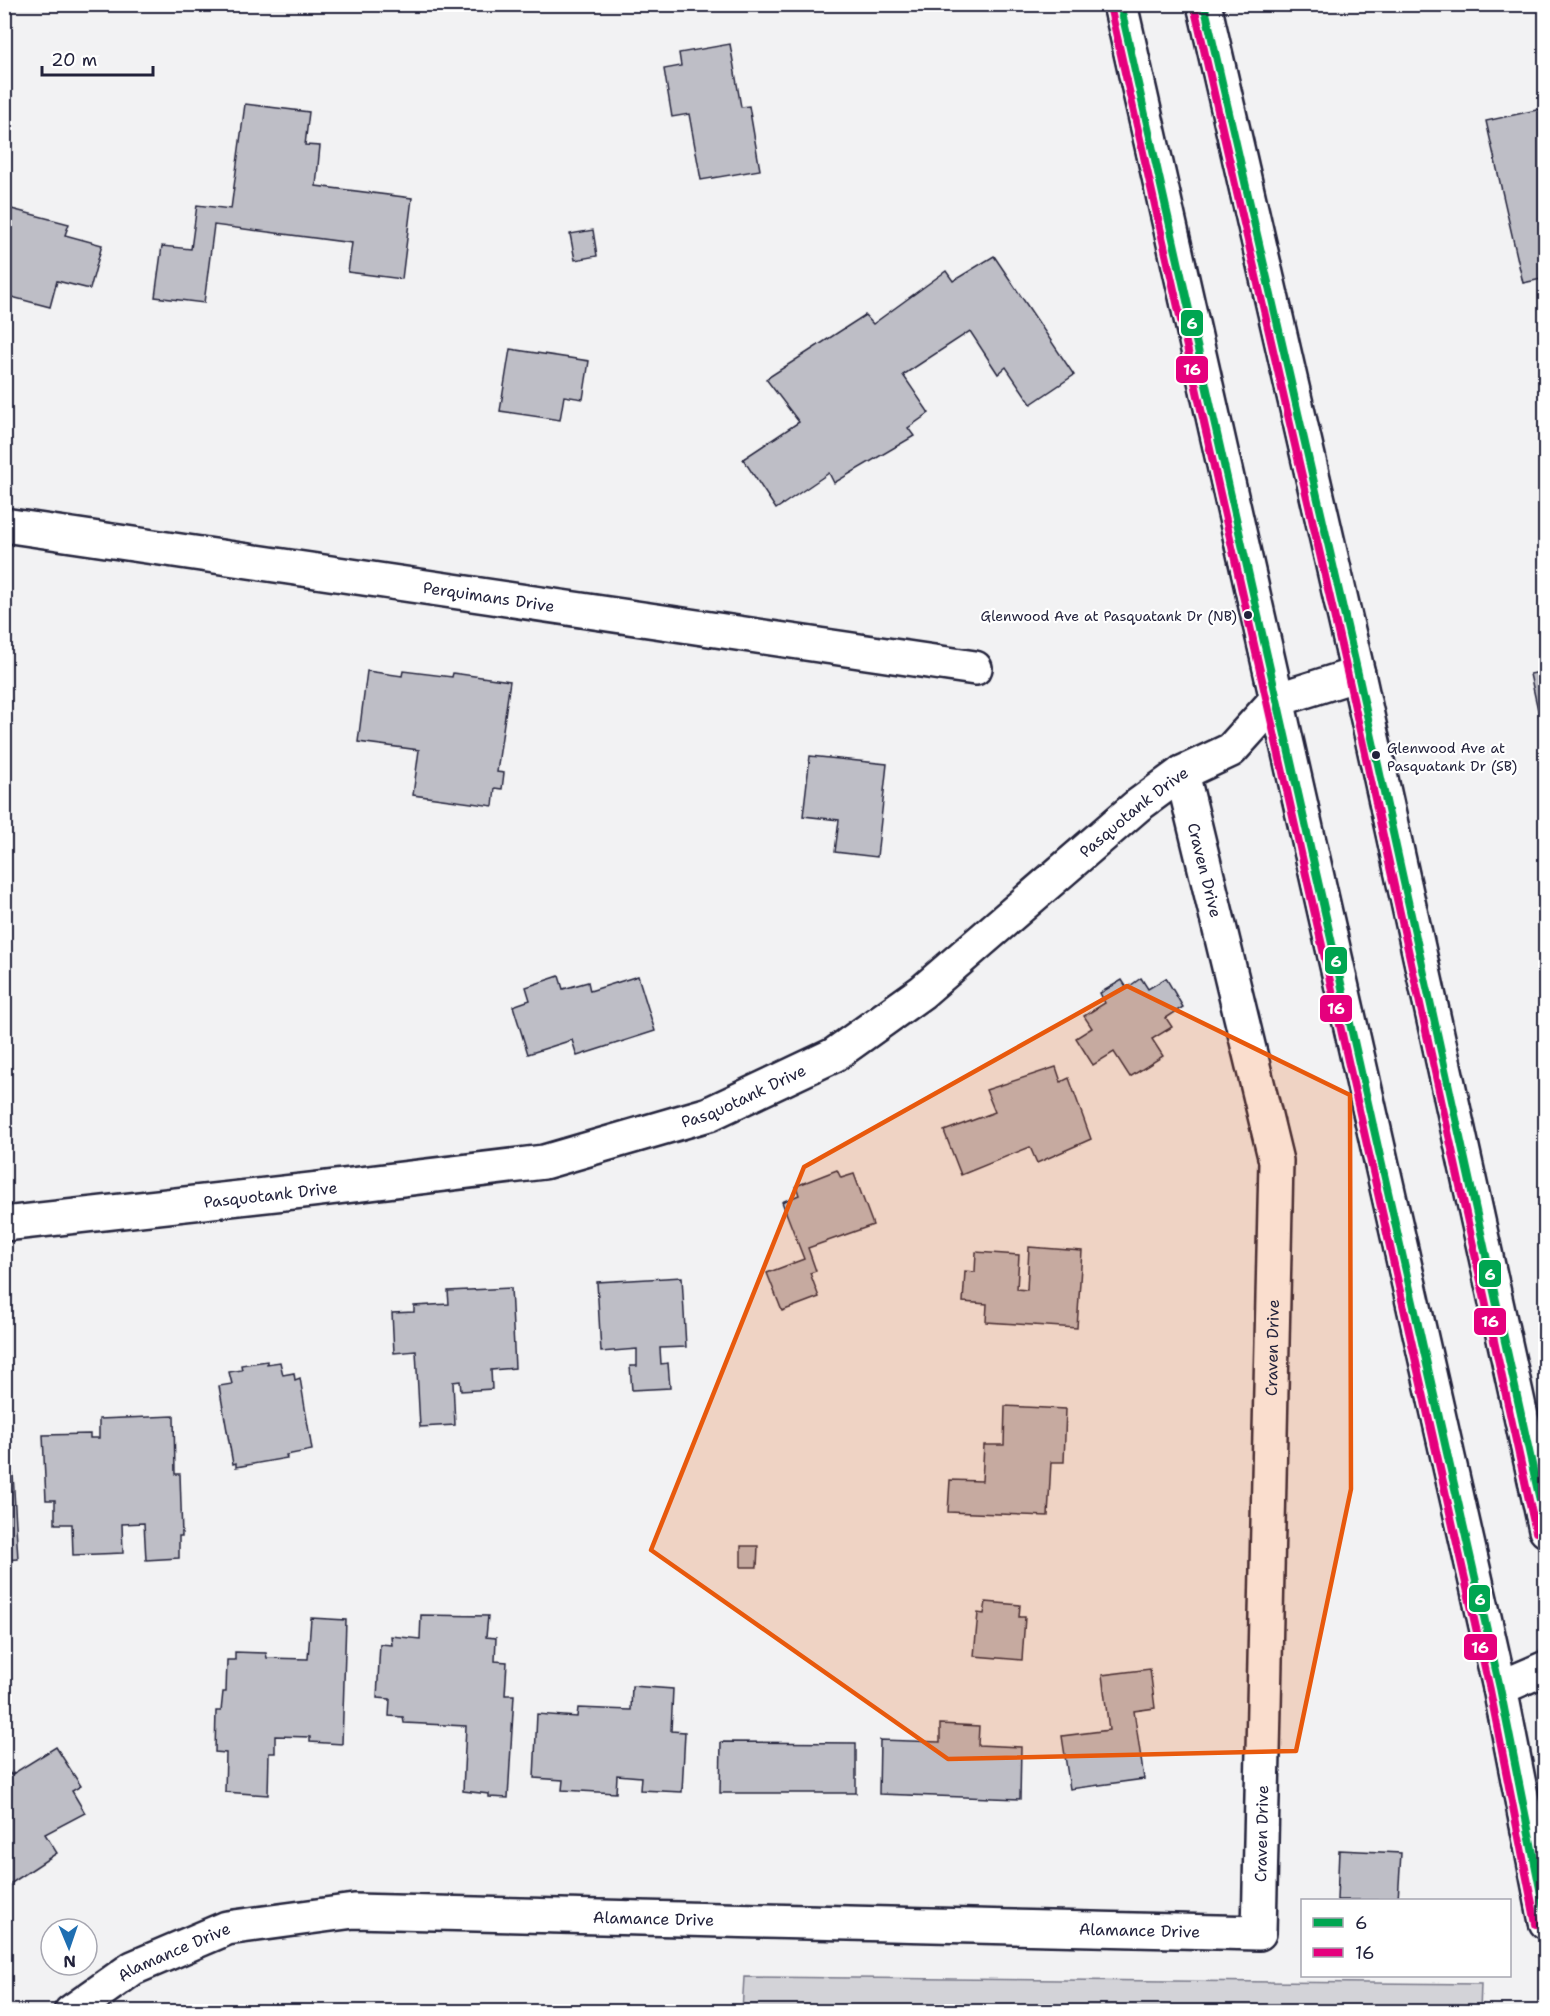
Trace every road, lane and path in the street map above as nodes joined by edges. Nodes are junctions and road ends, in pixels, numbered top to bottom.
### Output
1 (1120, 4) edge
2 (1204, 4) edge
3 (4, 525) edge
4 (975, 668) dead end
5 (1358, 674) junction
6 (1276, 700) junction
7 (1182, 773) junction
8 (4, 1224) edge
9 (1545, 1530) edge
10 (1545, 1668) edge
11 (1500, 1688) junction
12 (1545, 1922) edge
13 (1259, 1933) joint
14 (71, 2012) edge

1 - 6 street
2 - 5 street
3 - 4 street, Perquimans Drive
5 - 6 street
5 - 9 street
6 - 7 street, Pasquotank Drive
6 - 11 street
7 - 8 street, Pasquotank Drive
7 - 13 street, Craven Drive
10 - 11 street
11 - 12 street
13 - 14 street, Alamance Drive

